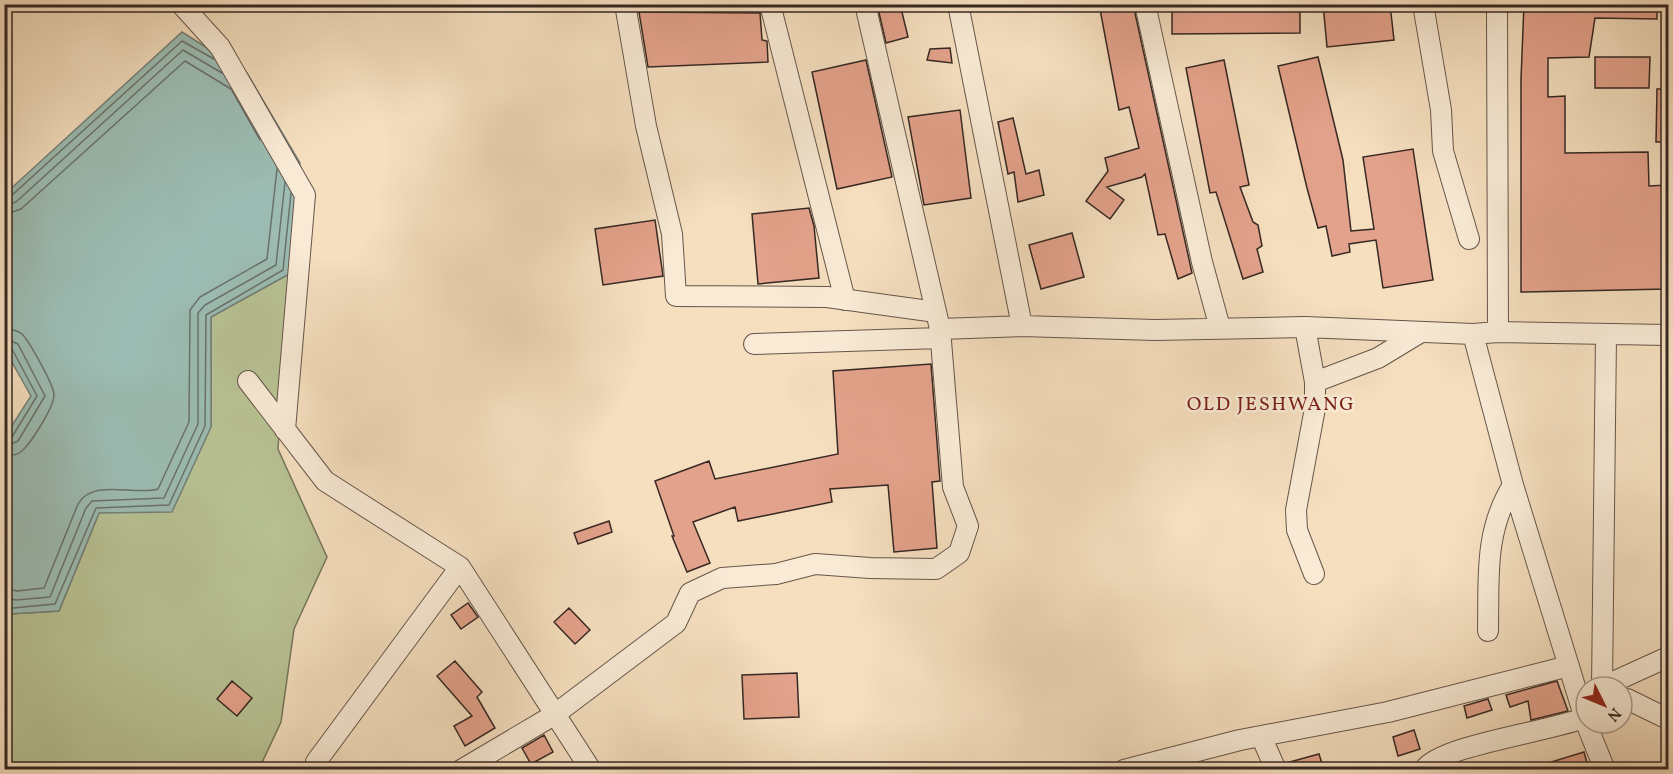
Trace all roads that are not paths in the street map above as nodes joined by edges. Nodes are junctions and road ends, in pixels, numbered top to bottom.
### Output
1 (182, 4) edge
2 (625, 4) edge
3 (770, 4) edge
4 (865, 4) edge
5 (957, 4) edge
6 (1145, 4) edge
7 (1423, 4) edge
8 (1497, 4) edge
9 (1469, 239) dead end
10 (845, 300) junction
11 (1022, 326) junction
12 (938, 327) junction
13 (1305, 327) junction
14 (1220, 328) junction
15 (1421, 332) junction
16 (1498, 332) junction
17 (1473, 334) junction
18 (1606, 335) junction
19 (1668, 335) edge
20 (754, 344) dead end
21 (248, 381) dead end
22 (1316, 382) junction
23 (285, 430) junction
24 (1514, 485) junction
25 (460, 567) junction
26 (1314, 574) dead end
27 (1488, 631) dead end
28 (1668, 657) edge
29 (1569, 666) junction
30 (1602, 675) edge
31 (1628, 675) edge
32 (1574, 682) edge
33 (1634, 702) edge
34 (554, 715) junction
35 (1668, 718) edge
36 (1574, 723) edge
37 (1592, 735) edge
38 (1261, 736) junction
39 (316, 762) dead end
40 (1172, 764) edge
41 (460, 770) edge
42 (591, 770) edge
43 (1124, 770) edge
44 (1276, 770) edge
45 (1424, 770) edge
46 (1605, 770) edge

1 - 23 street
2 - 10 street
3 - 10 street
4 - 12 street
5 - 11 street
6 - 14 street
7 - 9 street
8 - 16 street
10 - 12 street
11 - 12 street
11 - 14 street
12 - 20 street
12 - 34 street
13 - 14 street
13 - 15 street
13 - 22 street
15 - 17 street
15 - 22 street
16 - 17 street
16 - 18 street
17 - 24 street
18 - 19 street
18 - 30 street
21 - 23 street
22 - 26 street
23 - 25 street
24 - 27 street
24 - 29 street
25 - 34 street
25 - 39 street
28 - 31 street
29 - 32 street
29 - 38 street
33 - 35 street
34 - 41 street
34 - 42 street
36 - 45 street
37 - 46 street
38 - 40 street
38 - 44 street
40 - 43 street

